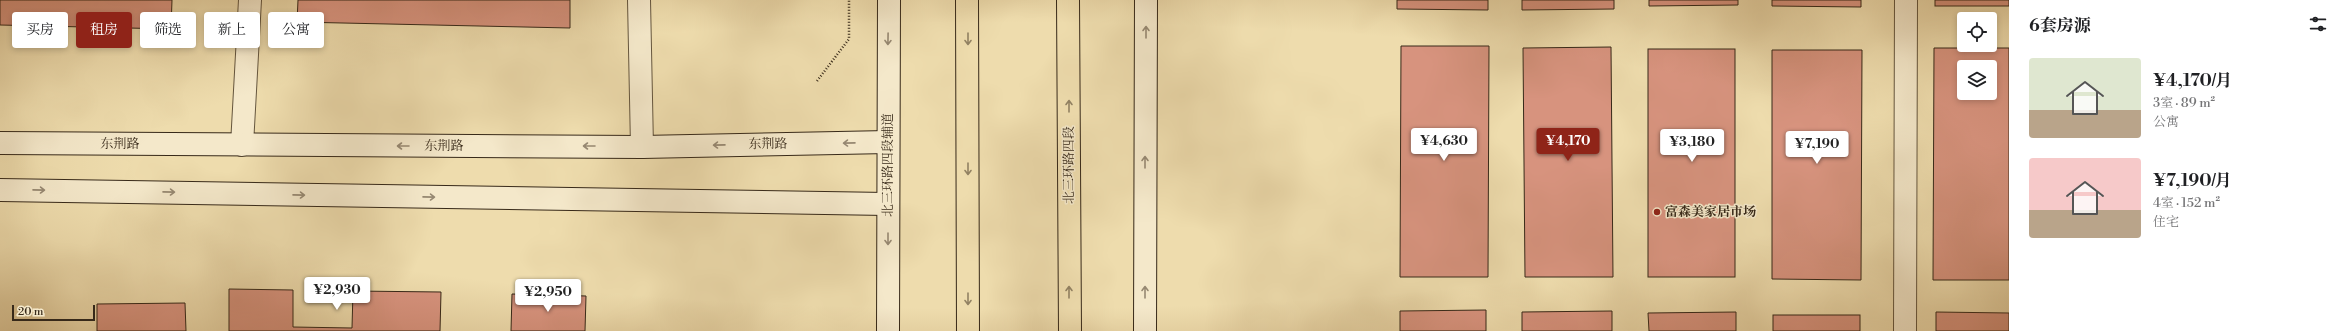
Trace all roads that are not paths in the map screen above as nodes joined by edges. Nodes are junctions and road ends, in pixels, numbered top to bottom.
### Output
1 (250, 0) edge
2 (639, 0) edge
3 (889, 0) edge
4 (968, 0) edge
5 (1068, 0) edge
6 (1083, 0) edge
7 (1146, 0) edge
8 (1906, 0) edge
9 (1069, 81) junction
10 (888, 142) junction
11 (0, 143) edge
12 (242, 145) junction
13 (642, 147) junction
14 (0, 190) edge
15 (887, 204) junction
16 (888, 331) edge
17 (968, 331) edge
18 (1070, 331) edge
19 (1145, 331) edge
20 (1905, 331) edge

1 - 12 street
2 - 13 street
3 -> 10 street, 北三环路四段辅道
4 -> 17 highway
5 - 9 highway, 北三环路四段
6 - 9 highway
19 -> 7 street
8 - 20 street
18 -> 9 highway, 北三环路四段
10 -> 13 street, 东荆路
10 - 15 street, 北三环路四段辅道
11 - 12 street, 东荆路
13 -> 12 street, 东荆路
14 -> 15 street
15 -> 16 street, 北三环路四段辅道

